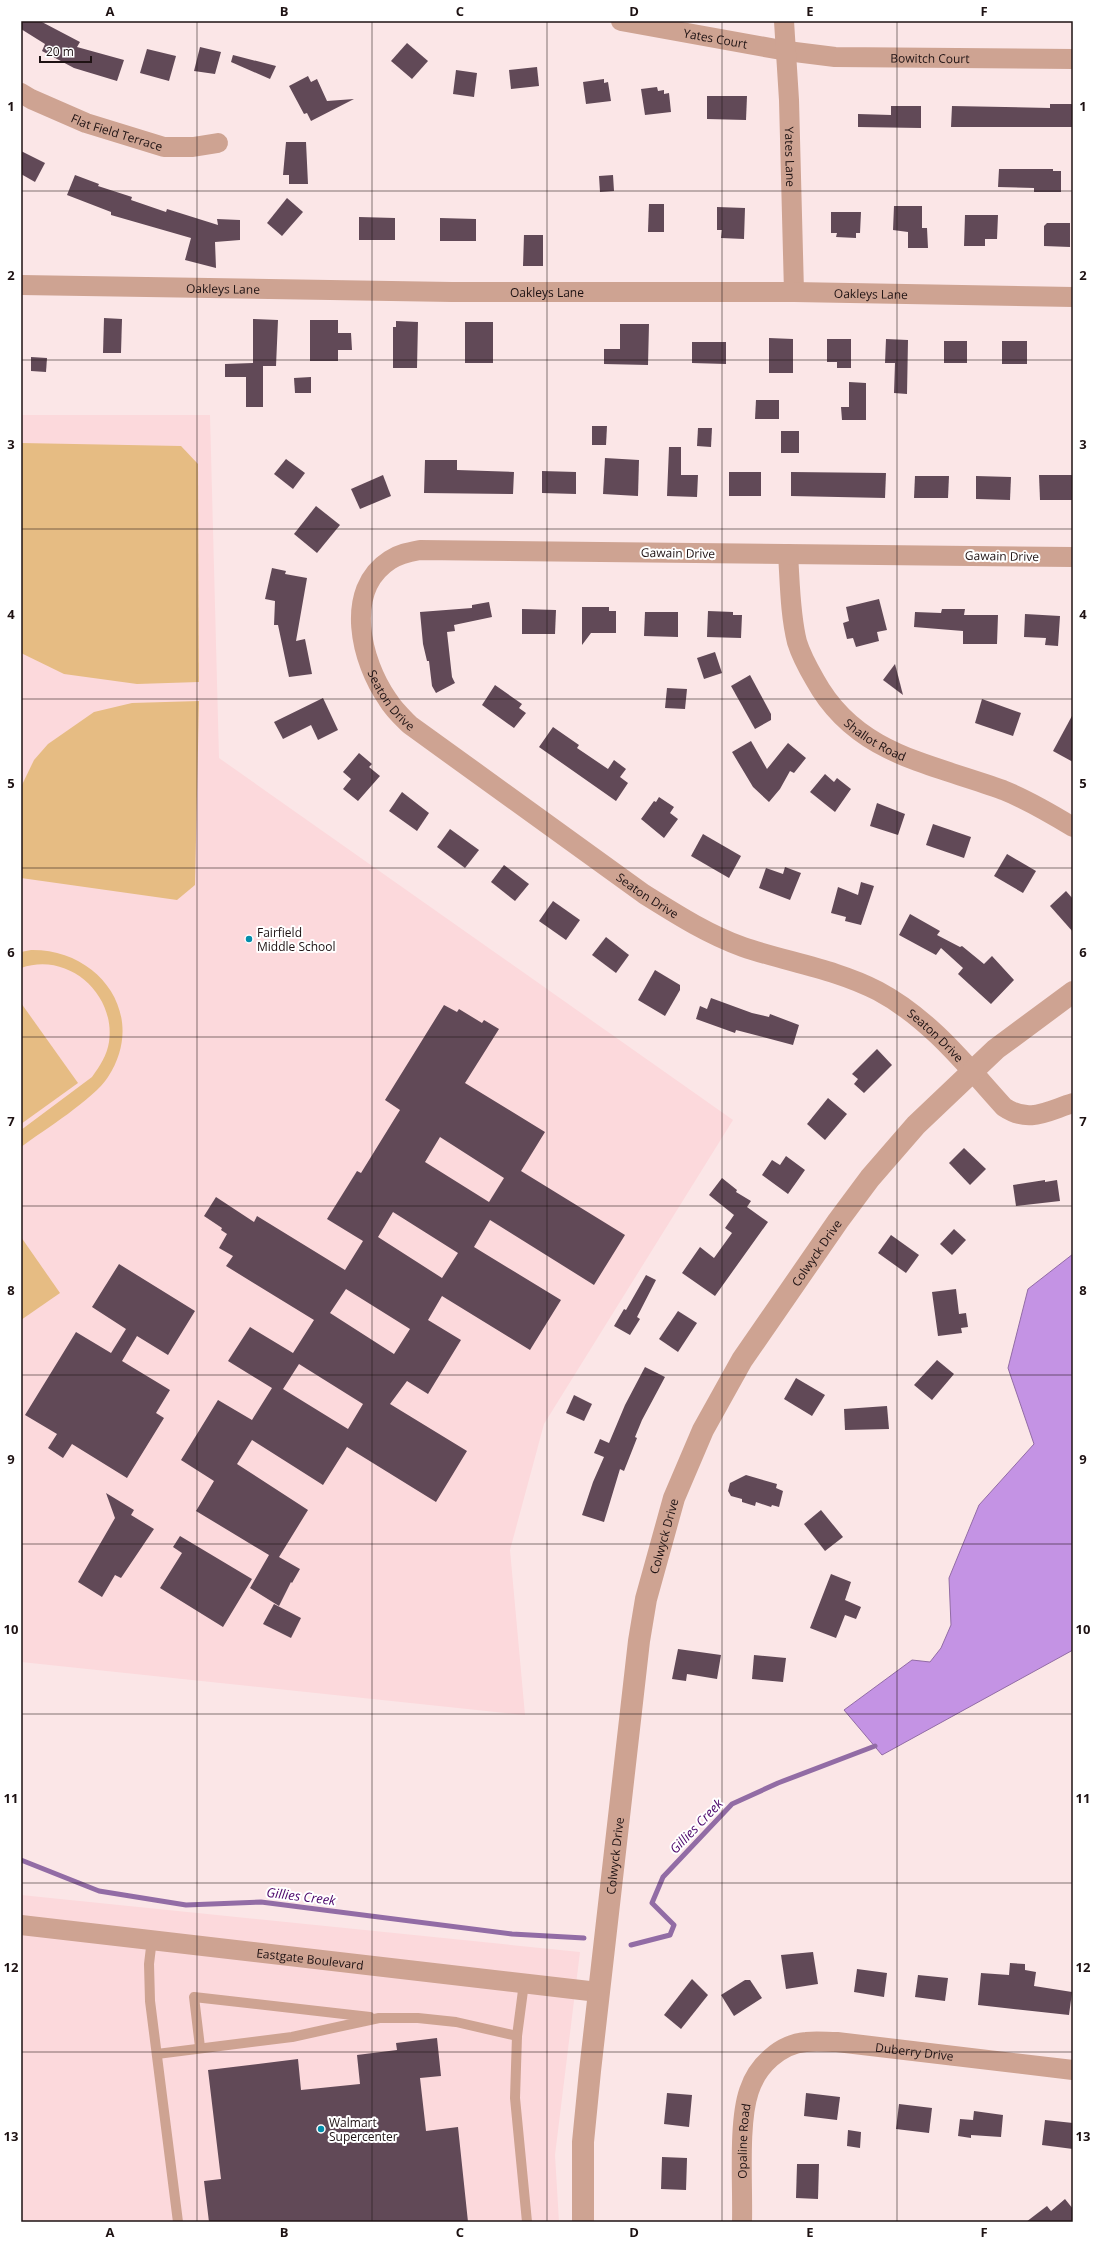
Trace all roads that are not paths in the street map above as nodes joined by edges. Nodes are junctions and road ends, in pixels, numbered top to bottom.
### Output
1 (621, 21) edge
2 (784, 21) edge
3 (787, 51) junction
4 (1073, 59) edge
5 (21, 93) edge
6 (218, 143) dead end
7 (21, 285) edge
8 (794, 292) junction
9 (1073, 297) edge
10 (788, 554) junction
11 (1073, 557) edge
12 (367, 655) joint
13 (1073, 827) edge
14 (1073, 992) edge
15 (972, 1072) junction
16 (1073, 1103) edge
17 (21, 1925) edge
18 (152, 1939) junction
19 (524, 1983) junction
20 (598, 1992) junction
21 (379, 2018) junction
22 (517, 2036) junction
23 (200, 2048) junction
24 (157, 2054) junction
25 (763, 2065) joint
26 (1073, 2070) edge
27 (178, 2222) edge
28 (527, 2222) edge
29 (583, 2222) edge
30 (742, 2222) edge

1 - 3 street, Yates Court
2 - 3 street, Yates Lane
3 - 4 street, Bowitch Court
3 - 8 street, Yates Lane
5 - 6 street, Flat Field Terrace
7 - 8 street, Oakleys Lane
8 - 9 street, Oakleys Lane
10 - 11 street, Gawain Drive
10 - 12 street, Gawain Drive
10 - 13 street, Shallot Road
12 - 15 street, Seaton Drive
14 - 15 street, Colwyck Drive
15 - 16 street, Seaton Drive
15 - 20 street, Colwyck Drive
17 - 18 street, Eastgate Boulevard
18 - 19 street, Eastgate Boulevard
18 - 24 lane
19 - 20 street, Eastgate Boulevard
19 - 22 lane
20 - 29 street, Colwyck Drive
21 - 22 lane
21 - 23 lane
21 - 23 lane
22 - 28 lane
23 - 24 lane
24 - 27 lane
25 - 26 street, Duberry Drive
25 - 30 street, Opaline Road

